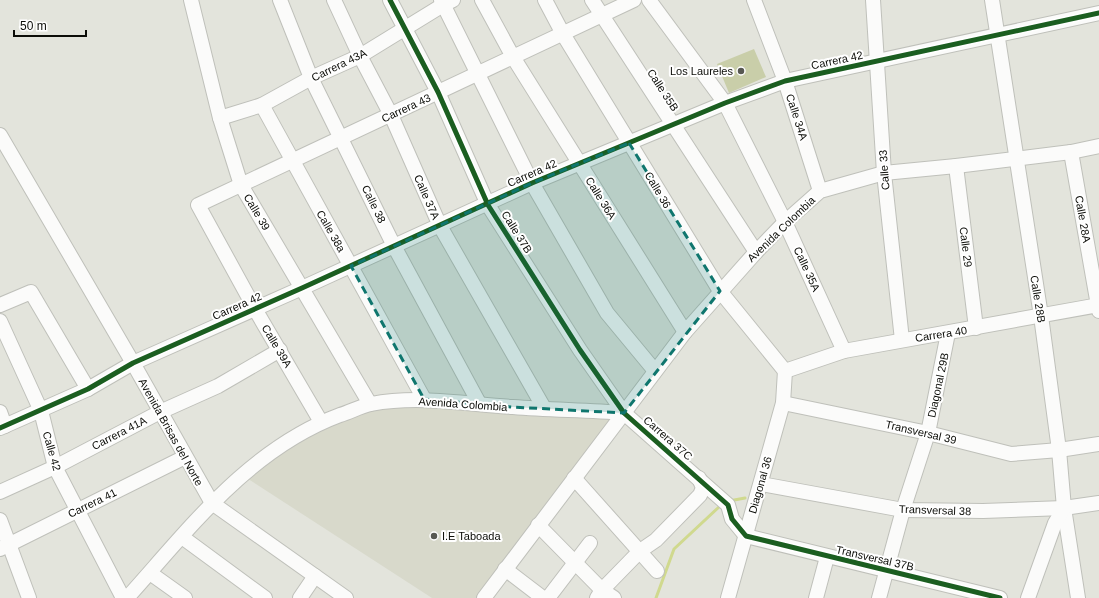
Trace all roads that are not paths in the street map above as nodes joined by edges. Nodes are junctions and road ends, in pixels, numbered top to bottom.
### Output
1 (191, 0) edge
2 (280, 0) edge
3 (334, 0) edge
4 (390, 0) edge
5 (482, 0) edge
6 (545, 0) edge
7 (592, 0) edge
8 (634, 0) edge
9 (649, 0) edge
10 (754, 0) edge
11 (873, 0) edge
12 (992, 0) edge
13 (446, 2) edge
14 (1099, 13) edge
15 (602, 15) junction
16 (404, 29) junction
17 (563, 34) junction
18 (998, 36) junction
19 (360, 56) junction
20 (513, 57) junction
21 (878, 62) junction
22 (477, 74) junction
23 (311, 78) junction
24 (785, 81) junction
25 (438, 92) junction
26 (725, 103) junction
27 (262, 105) junction
28 (391, 115) junction
29 (220, 118) junction
30 (674, 125) junction
31 (0, 135) edge
32 (341, 138) junction
33 (630, 143) junction
34 (1099, 146) edge
35 (1071, 152) junction
36 (1016, 158) junction
37 (291, 162) junction
38 (579, 164) junction
39 (956, 166) junction
40 (884, 173) junction
41 (532, 183) junction
42 (241, 185) junction
43 (820, 191) junction
44 (198, 205) joint
45 (488, 205) junction
46 (785, 222) junction
47 (440, 226) junction
48 (394, 246) junction
49 (756, 252) junction
50 (351, 266) junction
51 (302, 288) junction
52 (720, 291) junction
53 (0, 305) edge
54 (1099, 307) edge
55 (255, 309) junction
56 (1041, 316) junction
57 (0, 322) edge
58 (976, 328) junction
59 (685, 332) junction
60 (948, 333) junction
61 (902, 340) junction
62 (280, 350) junction
63 (844, 351) junction
64 (133, 364) junction
65 (655, 371) junction
66 (785, 371) junction
67 (88, 389) junction
68 (424, 399) junction
69 (479, 403) junction
70 (783, 403) junction
71 (370, 404) junction
72 (544, 408) junction
73 (42, 411) junction
74 (0, 412) edge
75 (160, 412) junction
76 (624, 413) junction
77 (321, 422) junction
78 (3, 427) edge
79 (928, 432) junction
80 (1099, 444) edge
81 (1059, 450) junction
82 (185, 457) junction
83 (55, 467) junction
84 (574, 478) junction
85 (699, 478) junction
86 (761, 484) junction
87 (0, 492) edge
88 (212, 503) junction
89 (1099, 503) edge
90 (1064, 508) junction
91 (78, 510) junction
92 (903, 510) junction
93 (0, 520) edge
94 (538, 525) junction
95 (746, 536) junction
96 (182, 537) junction
97 (590, 543) dead end
98 (5, 546) edge
99 (640, 551) junction
100 (827, 557) junction
101 (576, 561) junction
102 (505, 569) junction
103 (657, 571) dead end
104 (885, 571) junction
105 (150, 573) junction
106 (315, 576) junction
107 (604, 595) edge
108 (29, 598) edge
109 (123, 598) edge
110 (127, 598) edge
111 (185, 598) edge
112 (265, 598) edge
113 (300, 598) edge
114 (346, 598) edge
115 (484, 598) edge
116 (543, 598) edge
117 (548, 598) edge
118 (728, 598) edge
119 (816, 598) edge
120 (879, 598) edge
121 (1000, 598) edge
122 (1028, 598) edge
123 (1078, 598) edge

1 - 29 street, Calle 39
2 - 23 street, Calle 38
3 - 19 street, Calle 37A
4 - 16 street, Calle 37B
5 - 20 street, Calle 36A
6 - 17 street, Calle 36
7 - 15 street, Calle 35B
8 - 15 street, Carrera 43
9 - 26 street, Calle 35A
10 - 24 street, Calle 34A
11 - 21 street, Calle 33
12 - 18 street, Calle 28B
13 - 16 street, Carrera 43A
13 - 22 street
14 - 18 street, Carrera 42
15 - 17 street, Carrera 43
15 - 30 street, Calle 35B
16 - 19 street, Carrera 43A
16 - 25 street, Calle 37B
17 - 20 street, Carrera 43
17 - 33 street, Calle 36
18 - 21 street, Carrera 42
18 - 36 street, Calle 28B
19 - 23 street, Carrera 43A
19 - 28 street, Calle 37A
20 - 22 street, Carrera 43
20 - 38 street, Calle 36A
21 - 24 street, Carrera 42
21 - 40 street, Calle 33
22 - 25 street, Carrera 43
22 - 41 street
23 - 27 street, Carrera 43A
23 - 32 street, Calle 38
24 - 26 street, Carrera 42
24 - 43 street, Calle 34A
25 - 28 street, Carrera 43
25 - 45 street, Calle 37B
26 - 30 street, Carrera 42
26 - 46 street, Calle 35A
27 - 29 street, Carrera 43A
27 - 37 street, Calle 38a
28 - 32 street, Carrera 43
28 - 47 street, Calle 37A
29 - 42 street, Calle 39
30 - 33 street, Carrera 42
30 - 49 street, Calle 35B
31 - 64 street, Avenida Brisas del Norte
32 - 37 street, Carrera 43
32 - 48 street, Calle 38
33 - 38 street, Carrera 42
33 - 52 street, Calle 36
34 - 35 street, Avenida Colombia
35 - 36 street, Avenida Colombia
35 - 54 street, Calle 28A
36 - 39 street, Avenida Colombia
36 - 56 street, Calle 28B
37 - 42 street, Carrera 43
37 - 50 street, Calle 38a
38 - 41 street, Carrera 42
38 - 59 street, Calle 36A
39 - 40 street, Avenida Colombia
39 - 58 street, Calle 29
40 - 43 street, Avenida Colombia
40 - 61 street, Calle 33
41 - 45 street, Carrera 42
41 - 65 street
42 - 44 street, Carrera 43
42 - 51 street, Calle 39
43 - 46 street, Avenida Colombia
44 - 55 street, Calle 39A
45 - 47 street, Carrera 42
45 - 76 street, Calle 37B
46 - 49 street, Avenida Colombia
46 - 63 street, Calle 35A
47 - 48 street, Carrera 42
47 - 72 street, Calle 37A
48 - 50 street, Carrera 42
48 - 69 street, Calle 38
49 - 52 street, Avenida Colombia
50 - 51 street, Carrera 42
50 - 68 street, Calle 38a
51 - 55 street, Carrera 42
51 - 71 street, Calle 39
52 - 59 street, Avenida Colombia
52 - 66 street, Calle 36
53 - 67 street
54 - 56 street, Carrera 40
55 - 62 street, Calle 39A
55 - 64 street, Carrera 42
56 - 58 street, Carrera 40
56 - 81 street, Calle 28B
57 - 73 street, Calle 42
58 - 60 street, Carrera 40
59 - 65 street, Avenida Colombia
60 - 61 street, Carrera 40
60 - 79 street, Diagonal 29B
61 - 63 street, Carrera 40
62 - 75 street, Carrera 41A
62 - 77 street, Calle 39A
63 - 66 street, Carrera 40
64 - 67 street, Carrera 42
64 - 75 street, Avenida Brisas del Norte
65 - 76 street, Avenida Colombia
66 - 70 street, Diagonal 36
67 - 73 street, Carrera 42
68 - 69 street, Avenida Colombia
68 - 71 street, Avenida Colombia
69 - 72 street, Avenida Colombia
70 - 79 street, Transversal 39
70 - 86 street, Diagonal 36
71 - 77 street, Avenida Colombia
72 - 76 street, Avenida Colombia
73 - 78 street, Carrera 42
73 - 83 street, Calle 42
74 - 78 street
75 - 82 street, Avenida Brisas del Norte
75 - 83 street, Carrera 41A
76 - 84 street, Avenida Colombia
76 - 85 street, Carrera 37C
77 - 88 street, Avenida Colombia
79 - 81 street, Transversal 39
79 - 92 street, Diagonal 29B
80 - 81 street, Transversal 39
81 - 90 street, Calle 28B
82 - 88 street, Avenida Brisas del Norte
82 - 91 street, Carrera 41
83 - 87 street, Carrera 41A
83 - 91 street, Calle 42
84 - 94 street, Avenida Colombia
84 - 99 street
85 - 95 street, Carrera 37C
85 - 99 street
86 - 92 street, Transversal 38
86 - 95 street, Diagonal 36
88 - 96 street, Avenida Colombia
88 - 106 street, Avenida Brisas del Norte
89 - 90 street, Transversal 38
90 - 92 street, Transversal 38
90 - 122 street
90 - 123 street, Calle 28B
91 - 98 street, Carrera 41
91 - 109 street, Calle 42
92 - 104 street, Diagonal 29B
93 - 98 street
94 - 101 street
94 - 102 street, Avenida Colombia
95 - 100 street, Transversal 37B
95 - 118 street, Diagonal 36
96 - 105 street, Avenida Colombia
96 - 112 street
97 - 101 street
98 - 108 street
99 - 103 street
99 - 107 street
100 - 104 street, Transversal 37B
100 - 119 street
101 - 107 street
101 - 117 street
102 - 115 street, Avenida Colombia
102 - 116 street
104 - 120 street, Diagonal 29B
104 - 121 street, Transversal 37B
105 - 110 street, Avenida Colombia
105 - 111 street
106 - 113 street
106 - 114 street, Avenida Brisas del Norte

